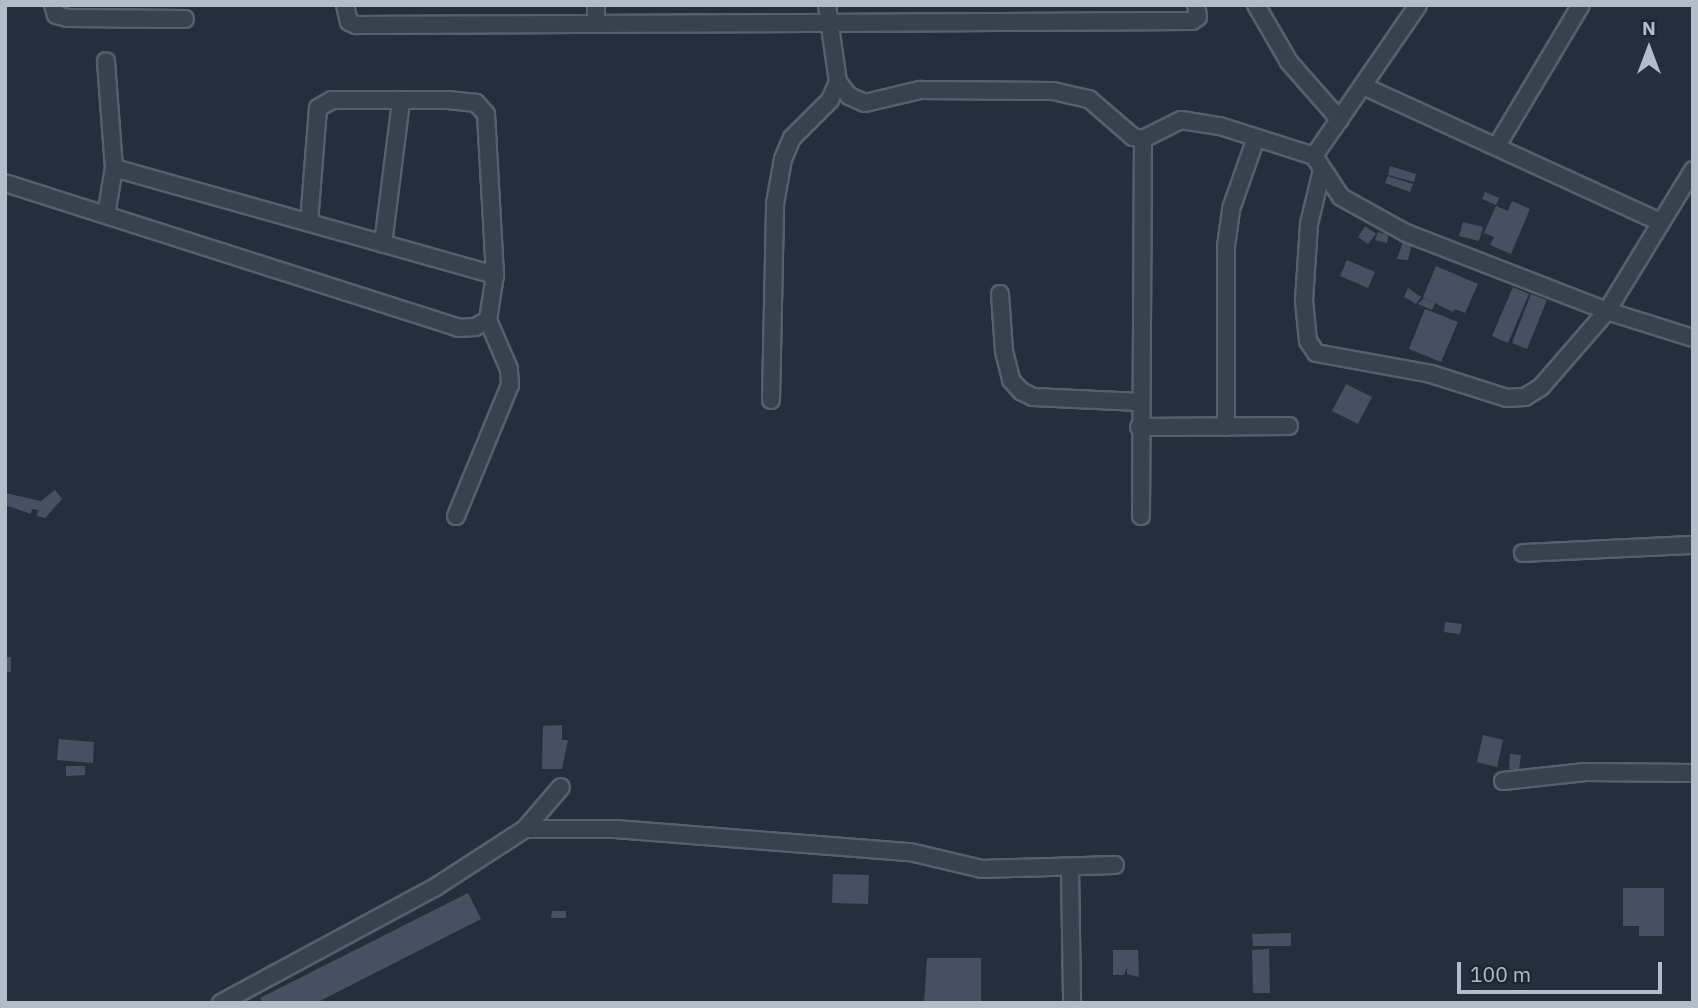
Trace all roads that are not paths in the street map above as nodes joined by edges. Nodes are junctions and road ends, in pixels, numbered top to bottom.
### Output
1 (53, 5) edge
2 (345, 5) edge
3 (596, 5) edge
4 (827, 5) edge
5 (1196, 5) edge
6 (1256, 5) edge
7 (1418, 5) edge
8 (1581, 5) edge
9 (893, 13) edge
10 (1002, 13) edge
11 (186, 19) dead end
12 (828, 22) junction
13 (596, 23) junction
14 (106, 61) dead end
15 (838, 82) junction
16 (1363, 86) junction
17 (401, 101) junction
18 (1340, 120) junction
19 (1256, 138) junction
20 (1143, 139) junction
21 (1498, 144) junction
22 (1318, 163) junction
23 (114, 168) junction
24 (1693, 170) edge
25 (5, 183) edge
26 (106, 215) junction
27 (1658, 221) junction
28 (309, 223) junction
29 (383, 244) junction
30 (495, 275) junction
31 (1000, 294) dead end
32 (1607, 311) junction
33 (488, 320) junction
34 (1693, 338) edge
35 (771, 400) dead end
36 (1140, 402) junction
37 (1289, 426) dead end
38 (1139, 427) junction
39 (1226, 427) junction
40 (456, 516) dead end
41 (1141, 516) dead end
42 (1693, 545) edge
43 (1523, 553) dead end
44 (1693, 774) edge
45 (1503, 781) dead end
46 (561, 787) dead end
47 (525, 829) junction
48 (1115, 865) dead end
49 (1070, 870) junction
50 (220, 1003) edge
51 (1072, 1003) edge

1 - 11 street
2 - 13 street
3 - 13 street
4 - 12 street
5 - 10 street
6 - 18 street
7 - 16 street
8 - 21 street
9 - 10 street
9 - 12 street
12 - 13 street
12 - 15 street
14 - 23 street
15 - 20 street
15 - 35 street
16 - 18 street
16 - 21 street
17 - 28 street
17 - 29 street
17 - 30 street
18 - 22 street
19 - 20 street
19 - 22 street
19 - 39 street
20 - 36 street
21 - 27 street
22 - 32 street
22 - 32 street
23 - 26 street
23 - 28 street
24 - 27 street
25 - 26 street
26 - 33 street
27 - 32 street
28 - 29 street
29 - 30 street
30 - 33 street
31 - 36 street
32 - 34 street
33 - 40 street
36 - 38 street
37 - 39 street
38 - 39 street
38 - 41 street
42 - 43 street
44 - 45 street
46 - 47 street
47 - 49 street
47 - 50 street
48 - 49 street
49 - 51 street

